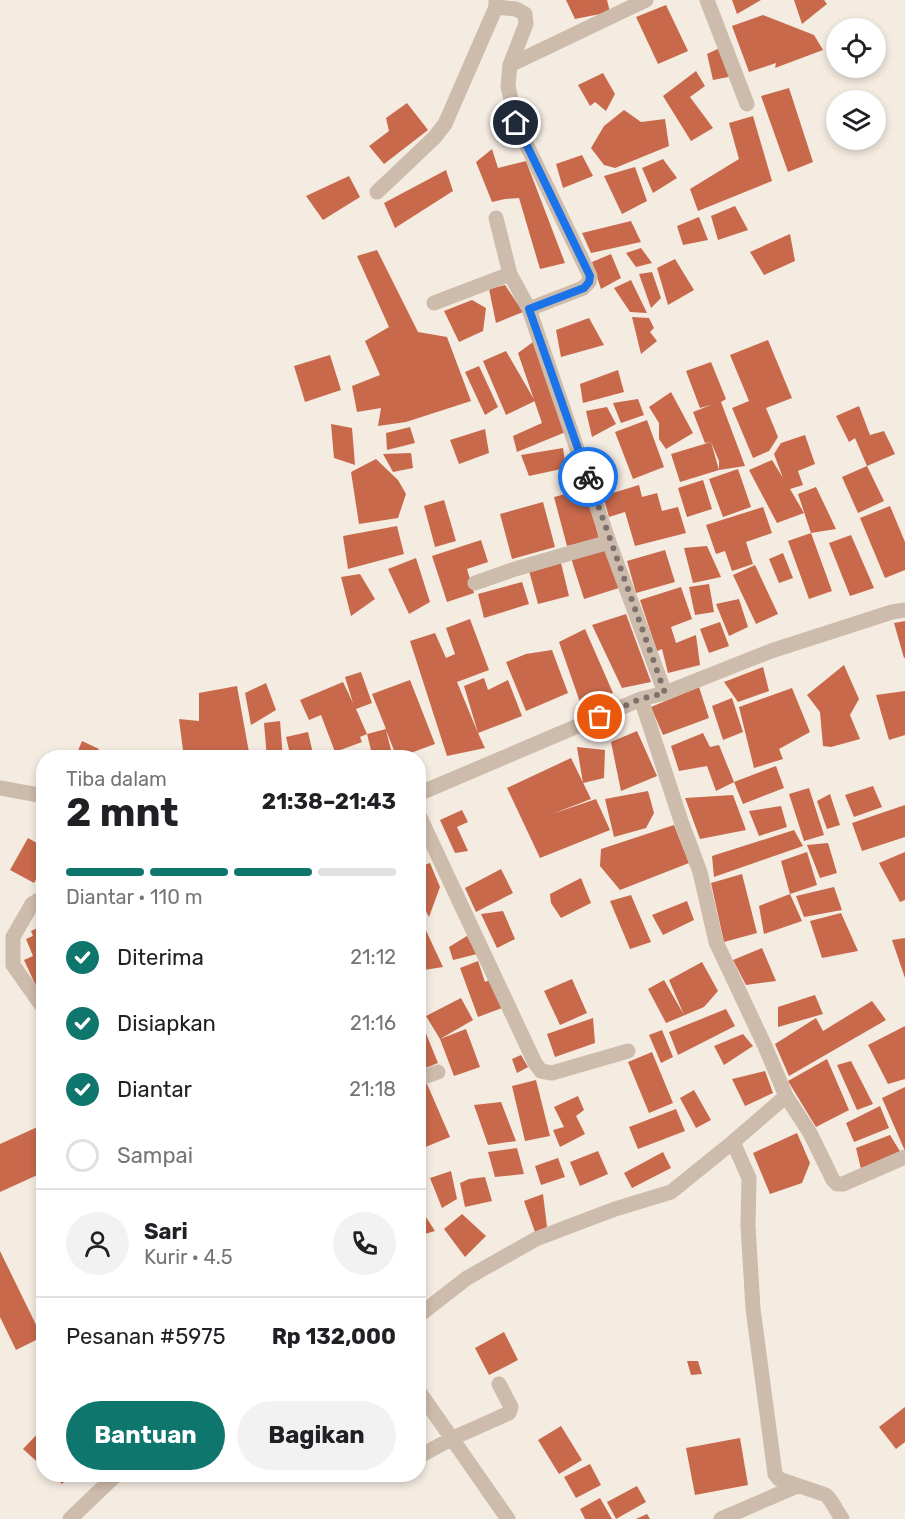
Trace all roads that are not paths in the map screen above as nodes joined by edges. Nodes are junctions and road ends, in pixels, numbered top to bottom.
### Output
1 (646, 0) edge
2 (706, 0) edge
3 (496, 3) edge
4 (510, 65) junction
5 (747, 104) dead end
6 (377, 192) dead end
7 (496, 218) dead end
8 (510, 274) junction
9 (434, 303) dead end
10 (529, 309) junction
11 (609, 542) junction
12 (475, 583) dead end
13 (905, 610) edge
14 (665, 693) junction
15 (640, 699) junction
16 (0, 788) edge
17 (426, 791) edge
18 (36, 795) edge
19 (426, 830) edge
20 (36, 902) edge
21 (36, 998) edge
22 (627, 1051) dead end
23 (438, 1072) dead end
24 (426, 1076) edge
25 (786, 1096) junction
26 (732, 1142) junction
27 (905, 1157) edge
28 (426, 1310) edge
29 (499, 1384) dead end
30 (426, 1401) edge
31 (453, 1438) junction
32 (426, 1453) edge
33 (109, 1482) edge
34 (797, 1485) junction
35 (70, 1519) edge
36 (508, 1519) edge
37 (721, 1519) edge
38 (842, 1519) edge

1 - 4 street
2 - 5 street
3 - 4 street
3 - 6 street
4 - 10 street
7 - 8 street
8 - 9 street
8 - 10 street
10 - 11 street
11 - 12 street
11 - 14 street
13 - 14 street
14 - 15 street
15 - 17 street
15 - 25 street
16 - 18 street
19 - 22 street
20 - 21 street
23 - 24 street
25 - 26 street
25 - 27 street
26 - 28 street
26 - 34 street
29 - 31 street
30 - 31 street
31 - 32 street
31 - 36 street
33 - 35 street
34 - 37 street
34 - 38 street

